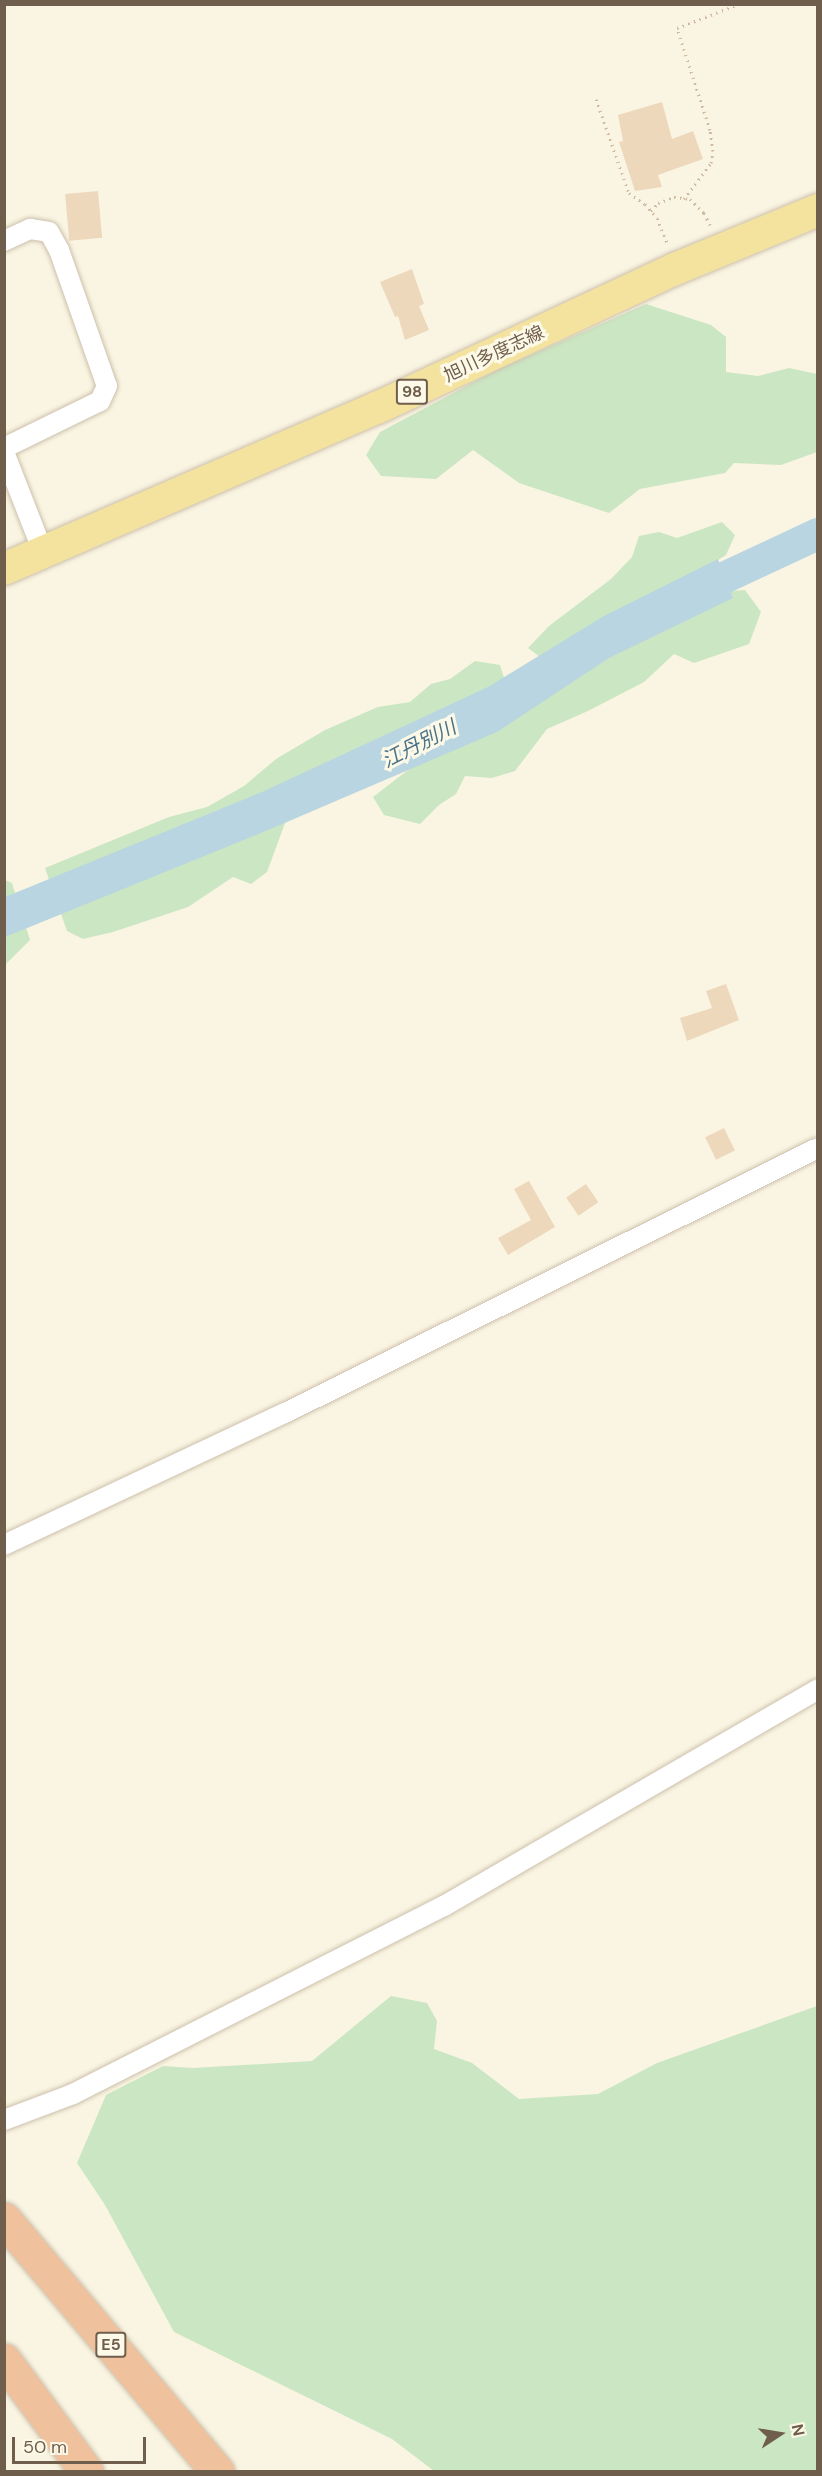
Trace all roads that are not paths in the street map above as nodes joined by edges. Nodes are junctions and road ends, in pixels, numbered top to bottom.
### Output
1 (818, 210) edge
2 (4, 241) edge
3 (4, 450) edge
4 (43, 552) junction
5 (4, 569) edge
6 (818, 1148) edge
7 (4, 1545) edge
8 (818, 1689) edge
9 (4, 2120) edge
10 (4, 2218) edge
11 (4, 2360) edge
12 (87, 2472) edge
13 (218, 2472) edge

1 - 4 main road, 旭川多度志線 / 98
2 - 3 street
3 - 4 street
4 - 5 main road, 旭川多度志線 / 98
6 - 7 street
8 - 9 street
10 - 13 highway, E5
11 - 12 highway

